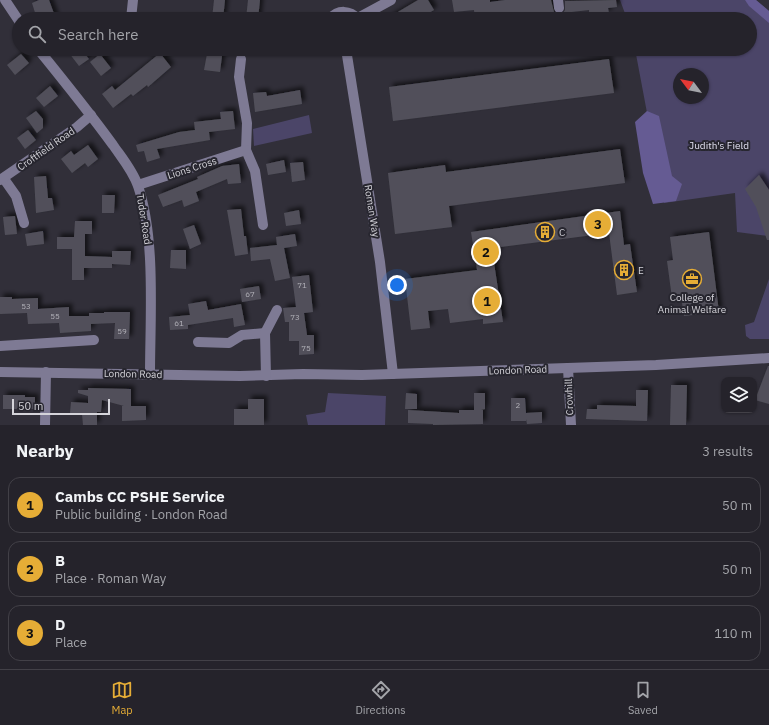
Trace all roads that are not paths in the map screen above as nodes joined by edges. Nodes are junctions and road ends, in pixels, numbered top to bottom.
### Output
1 (5, 0) edge
2 (133, 0) edge
3 (391, 0) edge
4 (13, 12) edge
5 (132, 12) edge
6 (370, 12) edge
7 (44, 56) edge
8 (347, 56) edge
9 (241, 59) dead end
10 (91, 115) junction
11 (246, 150) junction
12 (2, 180) edge
13 (138, 185) junction
14 (24, 223) dead end
15 (263, 226) dead end
16 (277, 310) dead end
17 (265, 333) junction
18 (94, 340) dead end
19 (198, 342) dead end
20 (0, 346) edge
21 (769, 358) edge
22 (568, 368) junction
23 (0, 372) edge
24 (46, 372) junction
25 (150, 374) junction
26 (393, 374) junction
27 (266, 376) junction
28 (45, 425) edge
29 (570, 425) edge

1 - 4 street
2 - 5 street
3 - 6 street
7 - 10 street, Tudor Road
8 - 26 street, Roman Way
9 - 11 street
10 - 12 street, Croftfield Road
10 - 13 street, Tudor Road
11 - 13 street, Lions Cross
11 - 15 street
12 - 14 street
13 - 25 street, Tudor Road
16 - 17 street
17 - 19 street
17 - 27 street
18 - 20 street
21 - 22 street, London Road
22 - 26 street, London Road
22 - 29 street, Crowhill
23 - 24 street, London Road
24 - 25 street, London Road
24 - 28 street
25 - 27 street, London Road
26 - 27 street, London Road

